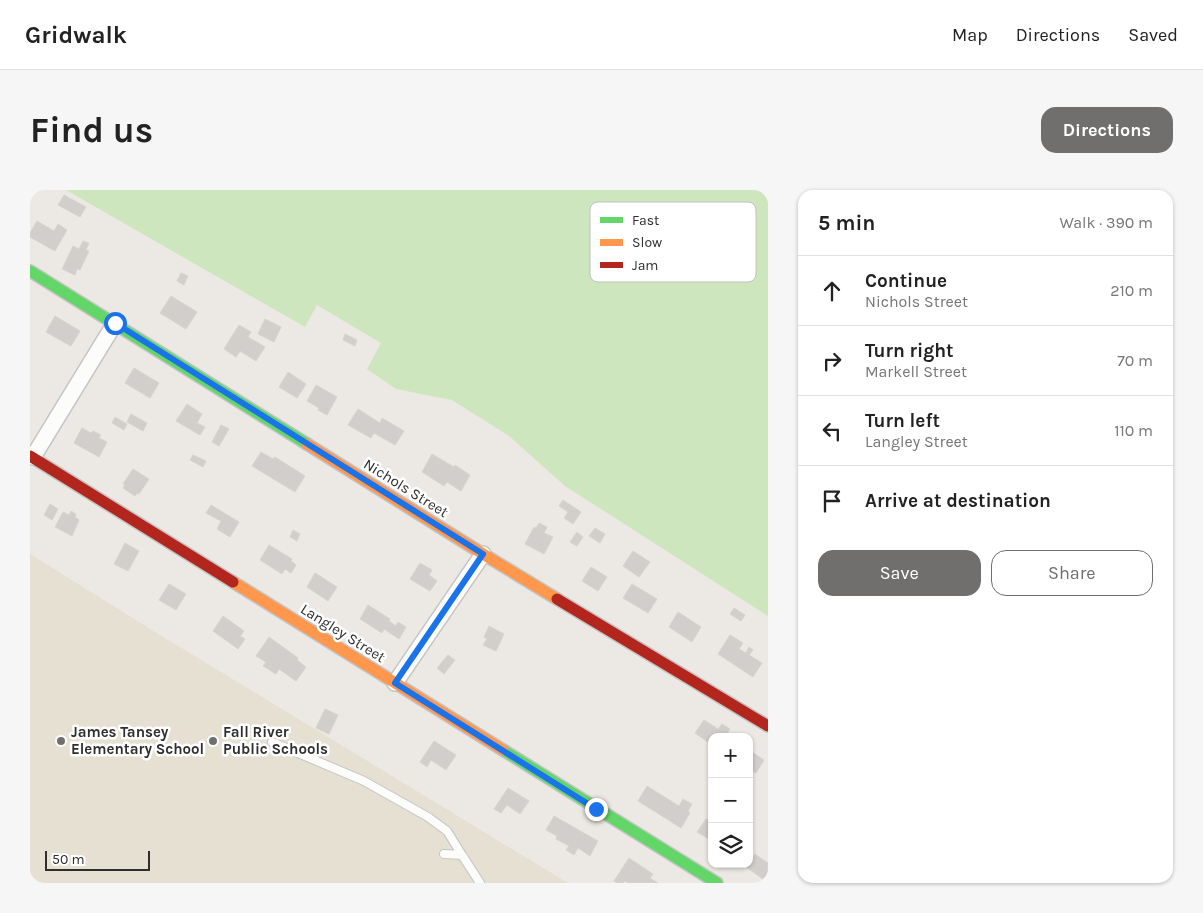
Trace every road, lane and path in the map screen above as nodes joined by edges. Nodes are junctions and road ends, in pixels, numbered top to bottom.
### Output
1 (30, 271) edge
2 (115, 323) junction
3 (31, 456) edge
4 (483, 554) junction
5 (395, 683) junction
6 (768, 726) edge
7 (272, 742) dead end
8 (444, 854) dead end
9 (462, 855) junction
10 (480, 883) edge
11 (717, 883) edge

1 - 2 street, Nichols Street
2 - 3 street
2 - 4 street, Nichols Street
3 - 5 street, Langley Street
4 - 5 street
4 - 6 street, Nichols Street
5 - 11 street, Langley Street
7 - 9 lane
8 - 9 lane
9 - 10 lane

